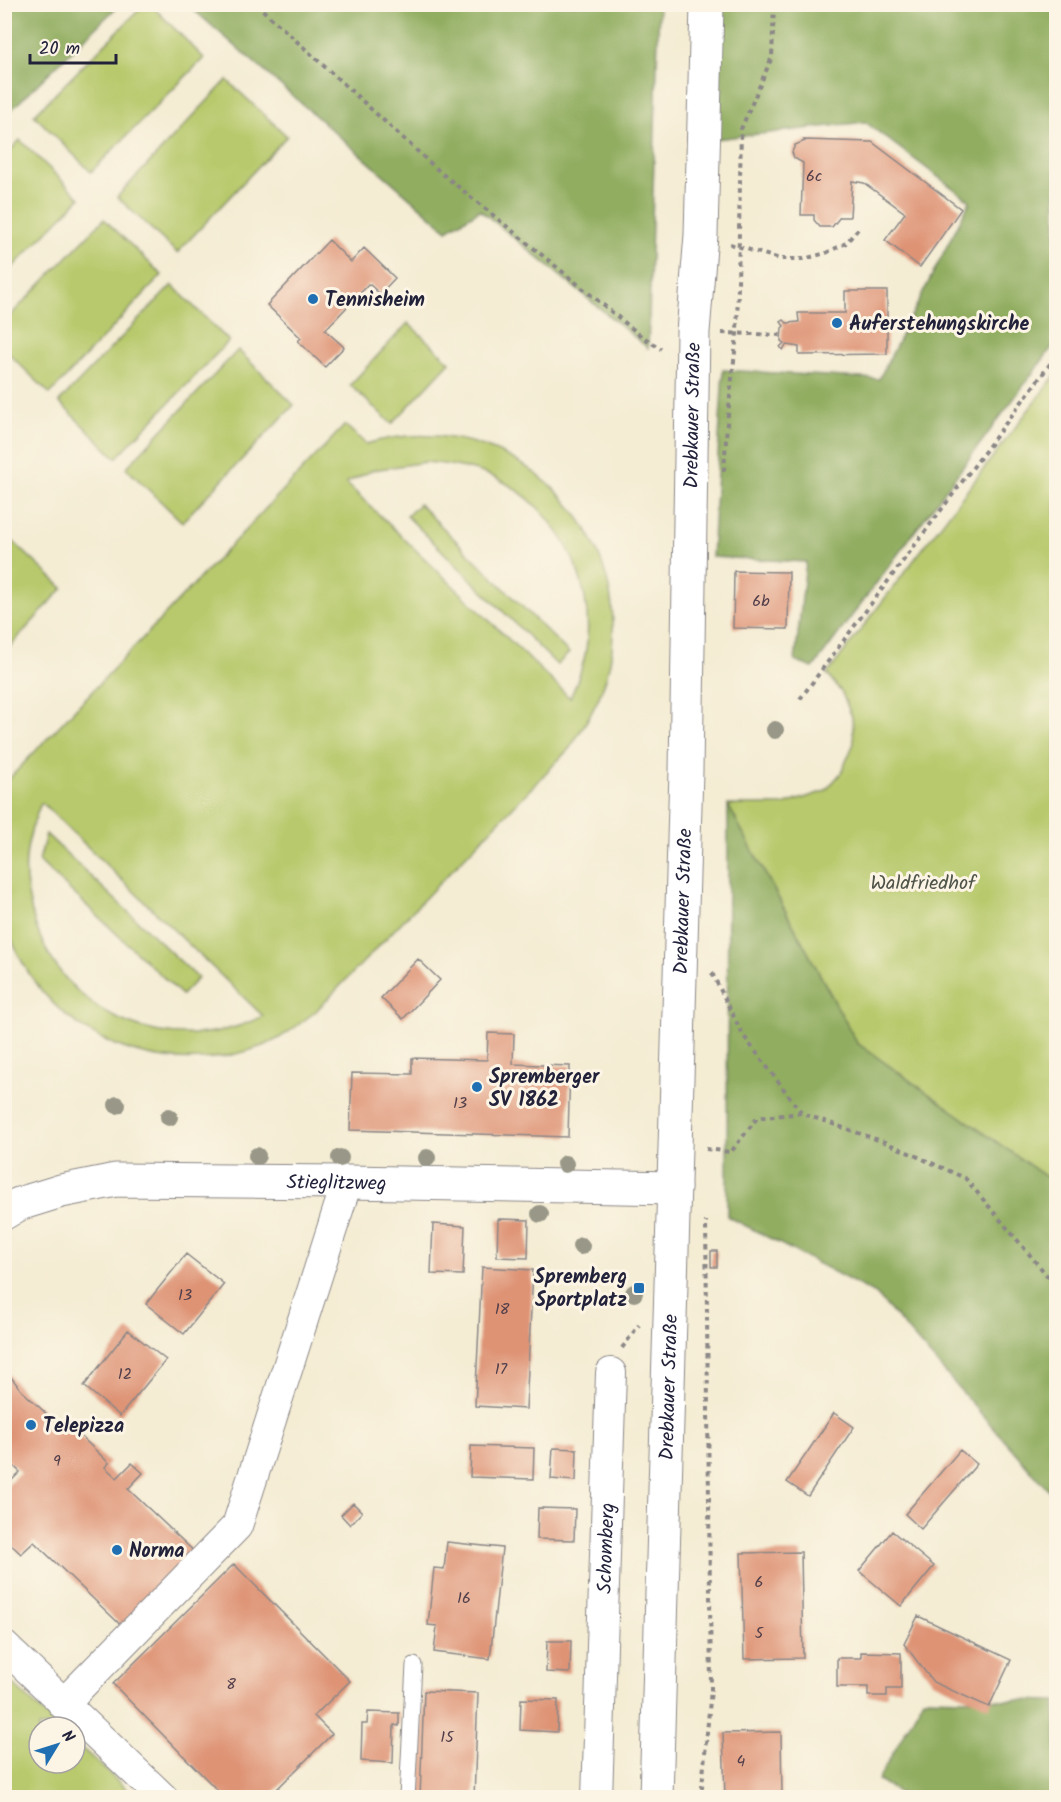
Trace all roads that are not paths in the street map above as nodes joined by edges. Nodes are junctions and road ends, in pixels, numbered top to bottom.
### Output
1 (706, 4) edge
2 (347, 1182) junction
3 (674, 1188) junction
4 (4, 1213) edge
5 (611, 1373) road end
6 (4, 1646) edge
7 (414, 1665) dead end
8 (63, 1704) junction
9 (163, 1797) edge
10 (407, 1797) edge
11 (597, 1797) edge
12 (656, 1797) edge

1 - 3 street, Drebkauer Straße
2 - 3 street, Stieglitzweg
2 - 4 street, Stieglitzweg
2 - 8 street
3 - 12 street, Drebkauer Straße
5 - 11 street, Schomberg
6 - 8 street
7 - 10 lane
8 - 9 street

